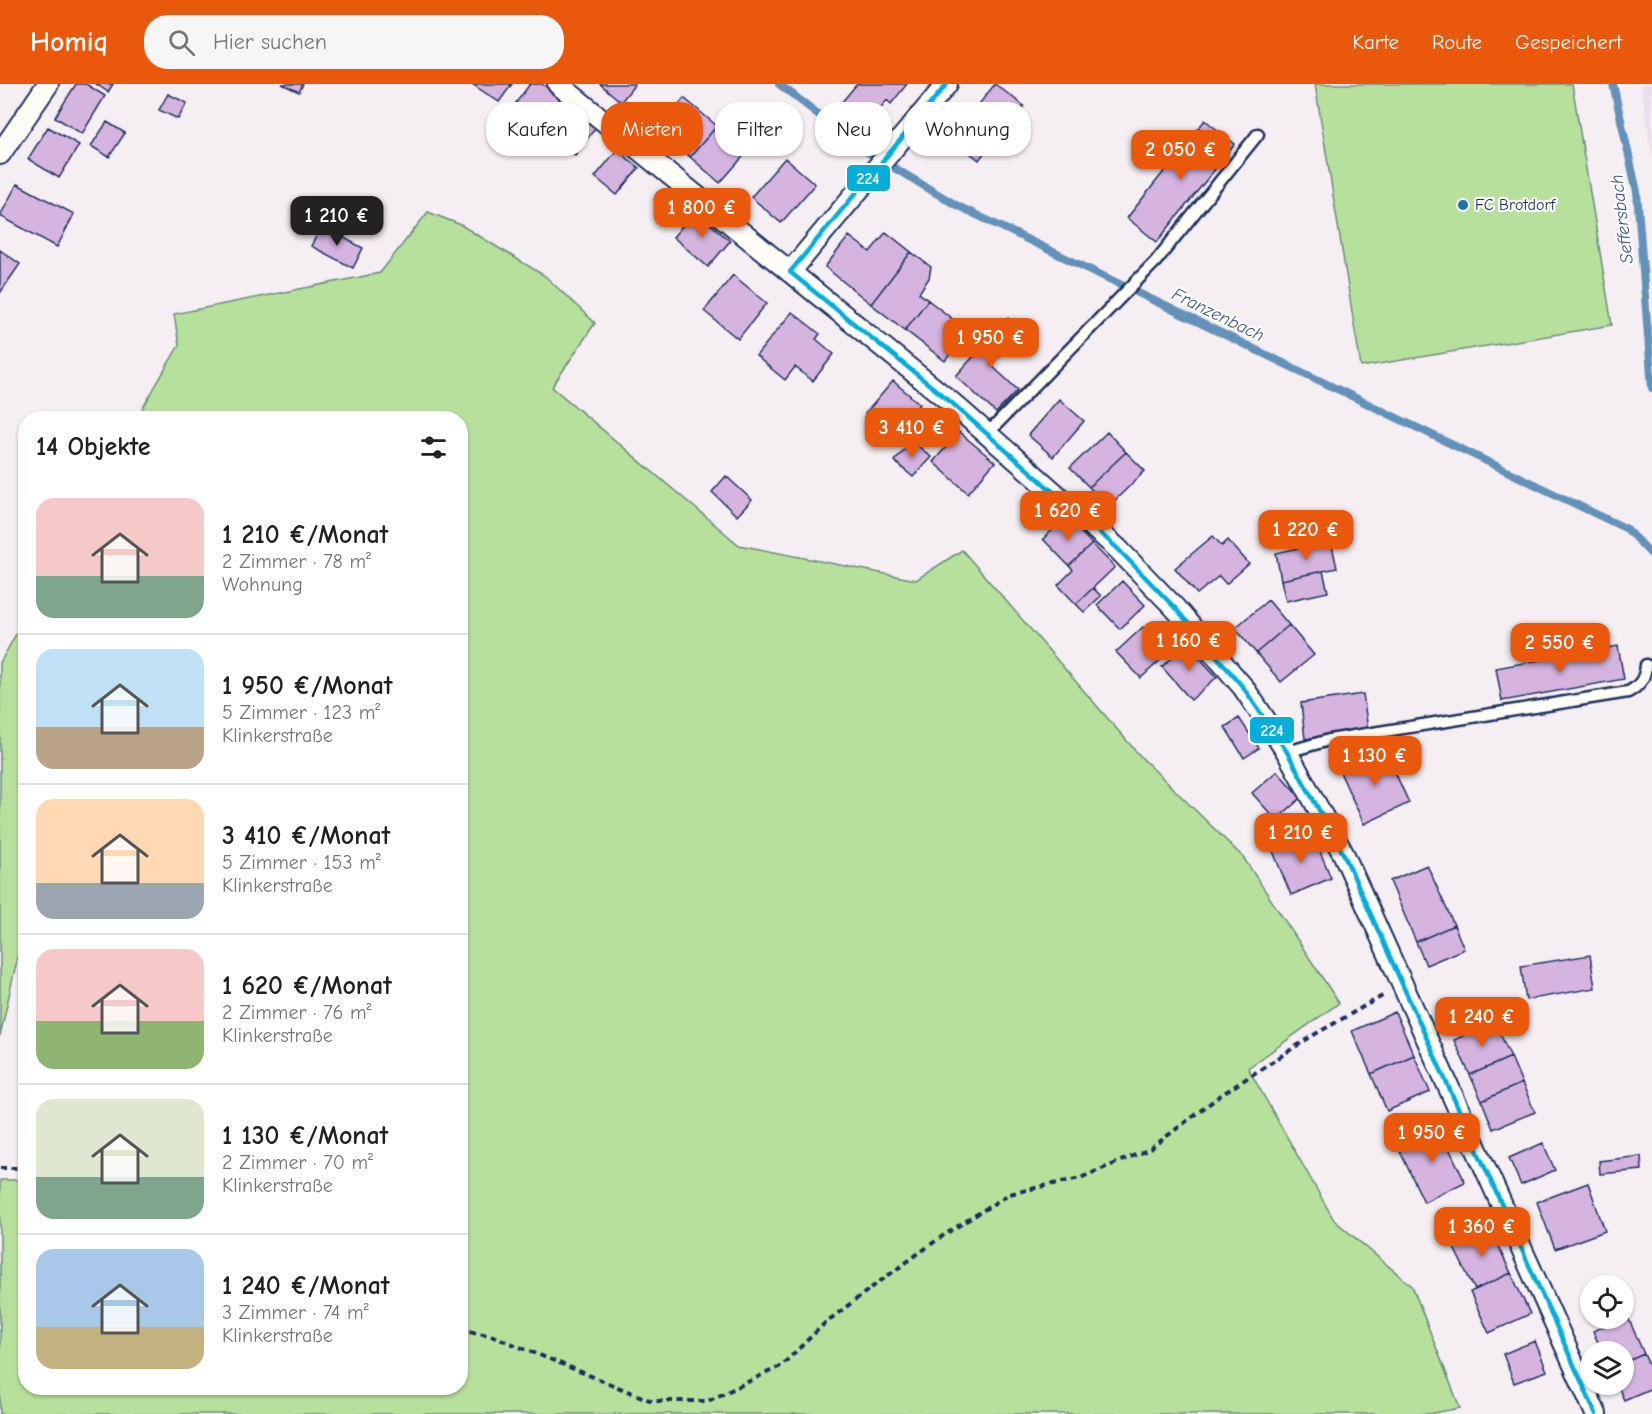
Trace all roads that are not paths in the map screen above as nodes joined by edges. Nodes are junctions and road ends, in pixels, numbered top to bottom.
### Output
1 (48, 84) edge
2 (558, 84) edge
3 (947, 84) edge
4 (1258, 134) dead end
5 (0, 154) edge
6 (790, 272) junction
7 (987, 434) junction
8 (1646, 665) dead end
9 (1287, 752) junction
10 (1596, 1414) edge

1 - 5 street
2 - 6 street
3 - 6 street
4 - 7 lane
6 - 7 street
7 - 9 street
8 - 9 lane
9 - 10 street

